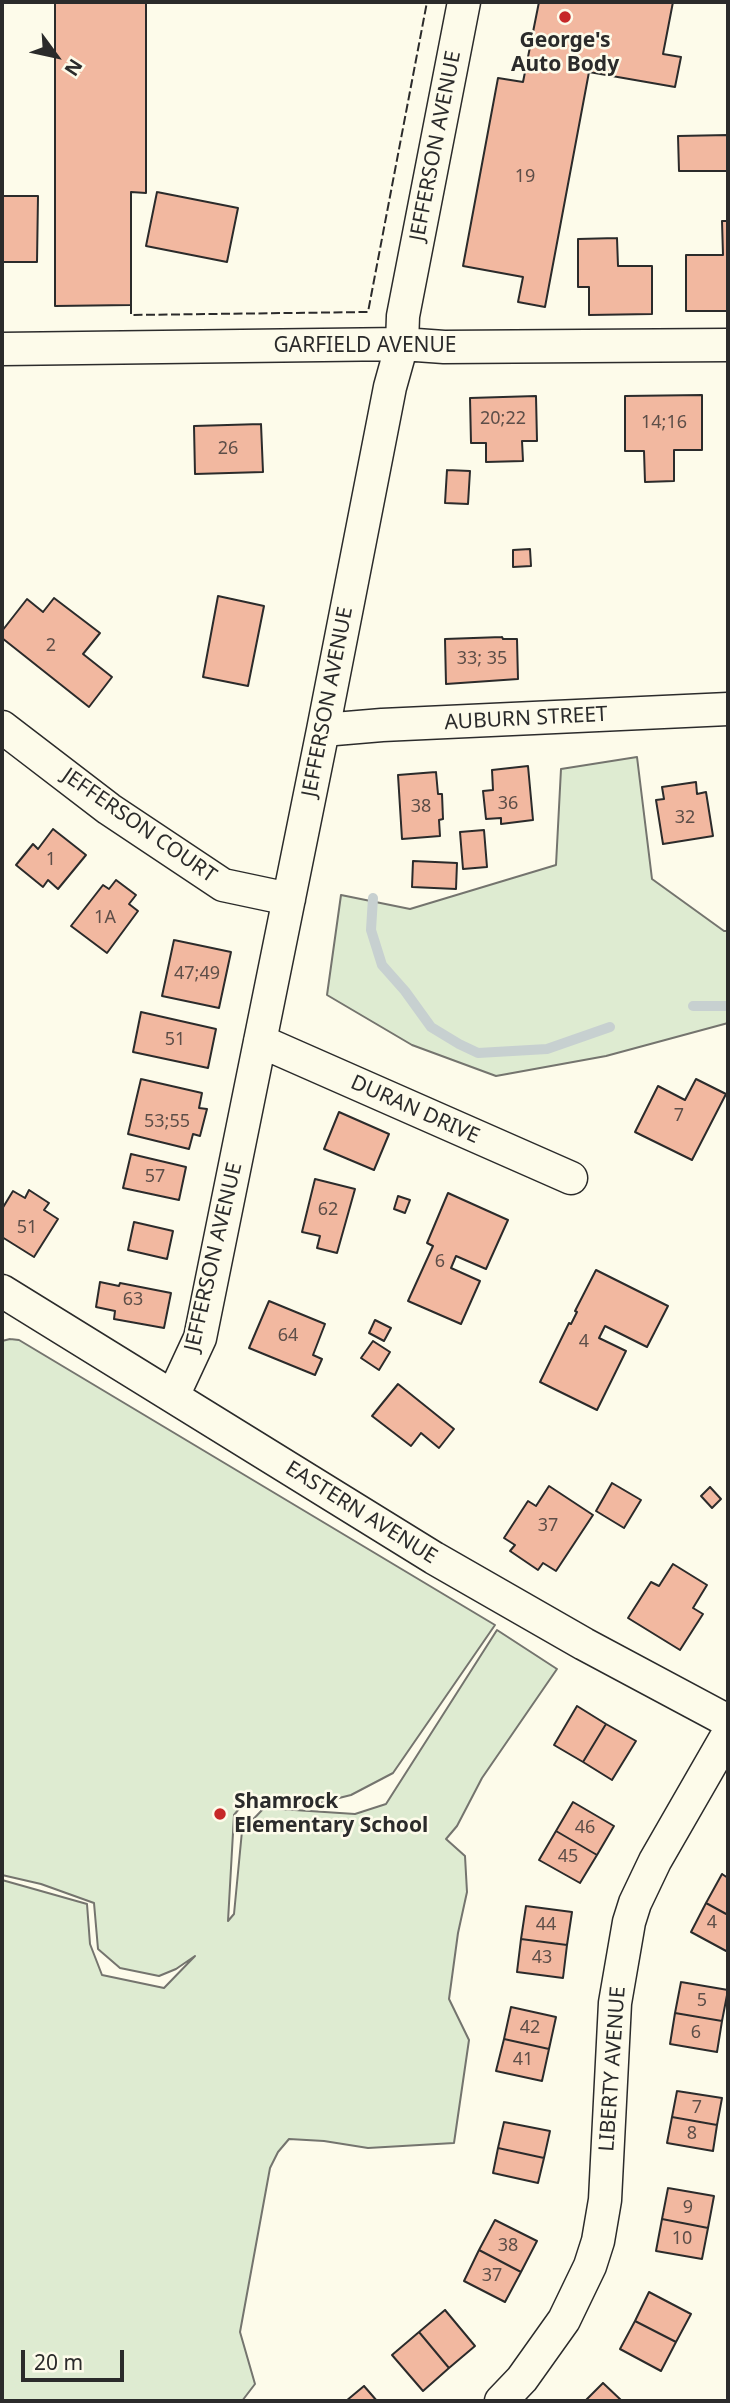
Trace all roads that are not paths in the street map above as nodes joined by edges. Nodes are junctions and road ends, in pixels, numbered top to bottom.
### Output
1 (464, 2) edge
2 (402, 344) junction
3 (728, 345) edge
4 (2, 349) edge
5 (728, 709) edge
6 (2, 727) edge
7 (323, 730) junction
8 (289, 899) junction
9 (260, 1041) junction
10 (570, 1178) dead end
11 (2, 1291) edge
12 (173, 1396) junction
13 (728, 1721) edge
14 (728, 1734) edge
15 (501, 2401) edge

1 - 2 street, JEFFERSON AVENUE
2 - 3 street, GARFIELD AVENUE
2 - 4 street, GARFIELD AVENUE
2 - 7 street, JEFFERSON AVENUE
5 - 7 street, AUBURN STREET
6 - 8 street, JEFFERSON COURT
7 - 8 street, JEFFERSON AVENUE
8 - 9 street, JEFFERSON AVENUE
9 - 10 street, DURAN DRIVE
9 - 12 street, JEFFERSON AVENUE
11 - 12 street, EASTERN AVENUE
12 - 13 street, EASTERN AVENUE
14 - 15 street, LIBERTY AVENUE

